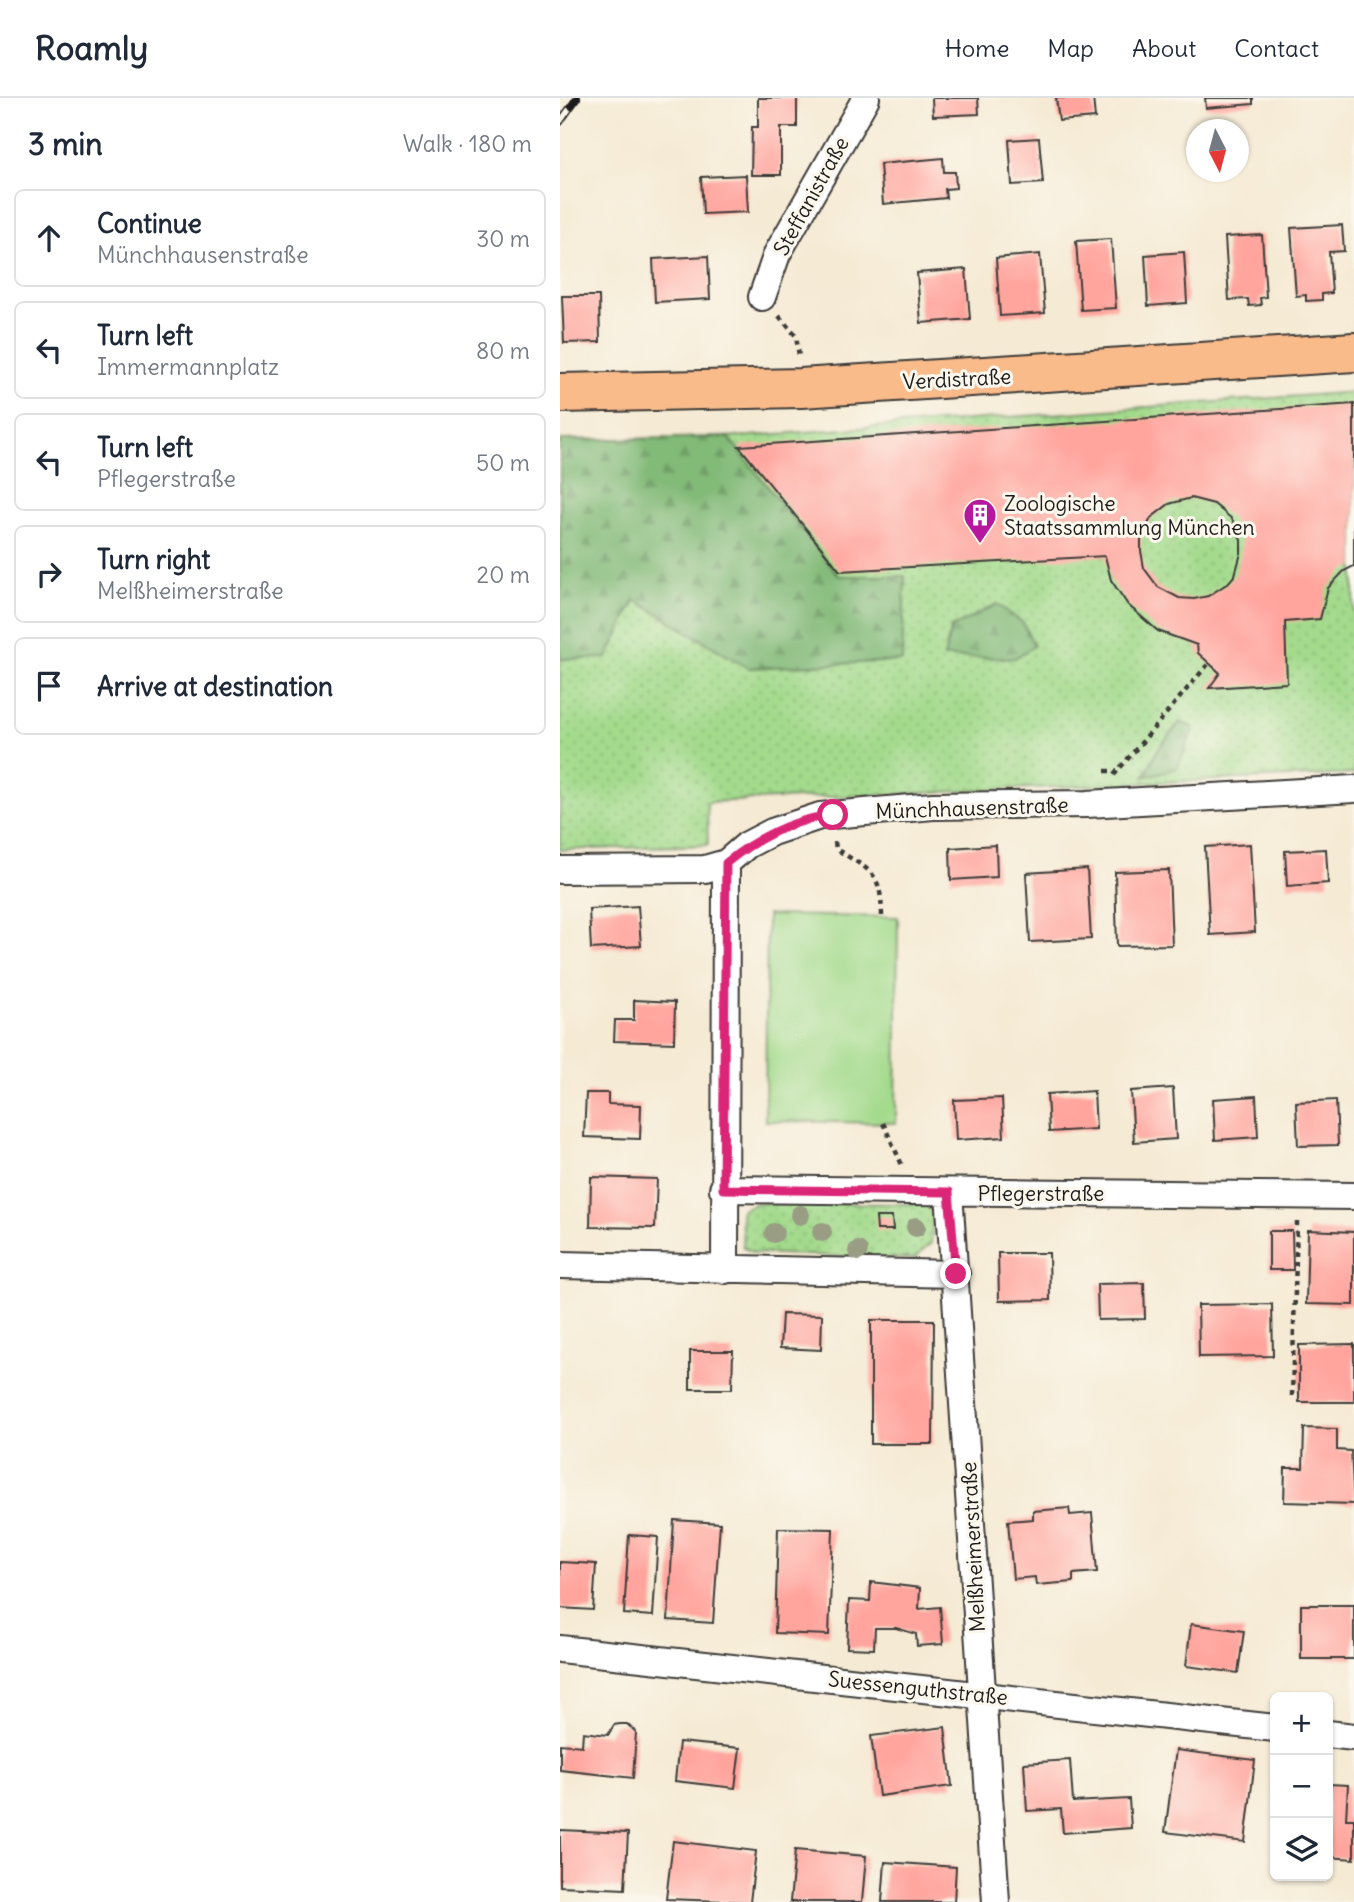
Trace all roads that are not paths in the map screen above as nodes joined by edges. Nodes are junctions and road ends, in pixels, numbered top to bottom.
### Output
1 (866, 98) edge
2 (762, 297) dead end
3 (1354, 352) edge
4 (560, 393) edge
5 (1354, 789) edge
6 (726, 863) junction
7 (560, 870) edge
8 (723, 1189) junction
9 (949, 1192) junction
10 (1354, 1196) edge
11 (560, 1265) edge
12 (725, 1270) junction
13 (956, 1274) junction
14 (560, 1649) edge
15 (981, 1695) junction
16 (1270, 1727) edge
17 (1333, 1735) edge
18 (1354, 1737) edge
19 (996, 1902) edge

1 - 2 street, Steffanistraße
3 - 4 main road, Verdistraße
5 - 6 street, Münchhausenstraße
6 - 7 street, Münchhausenstraße
6 - 8 street
8 - 9 street, Pflegerstraße
8 - 12 street
9 - 10 street, Pflegerstraße
9 - 13 street, Melßheimerstraße
11 - 12 street
12 - 13 street
13 - 15 street, Melßheimerstraße
14 - 15 street, Suessenguthstraße
15 - 16 street, Suessenguthstraße
15 - 19 street, Melßheimerstraße
17 - 18 street

